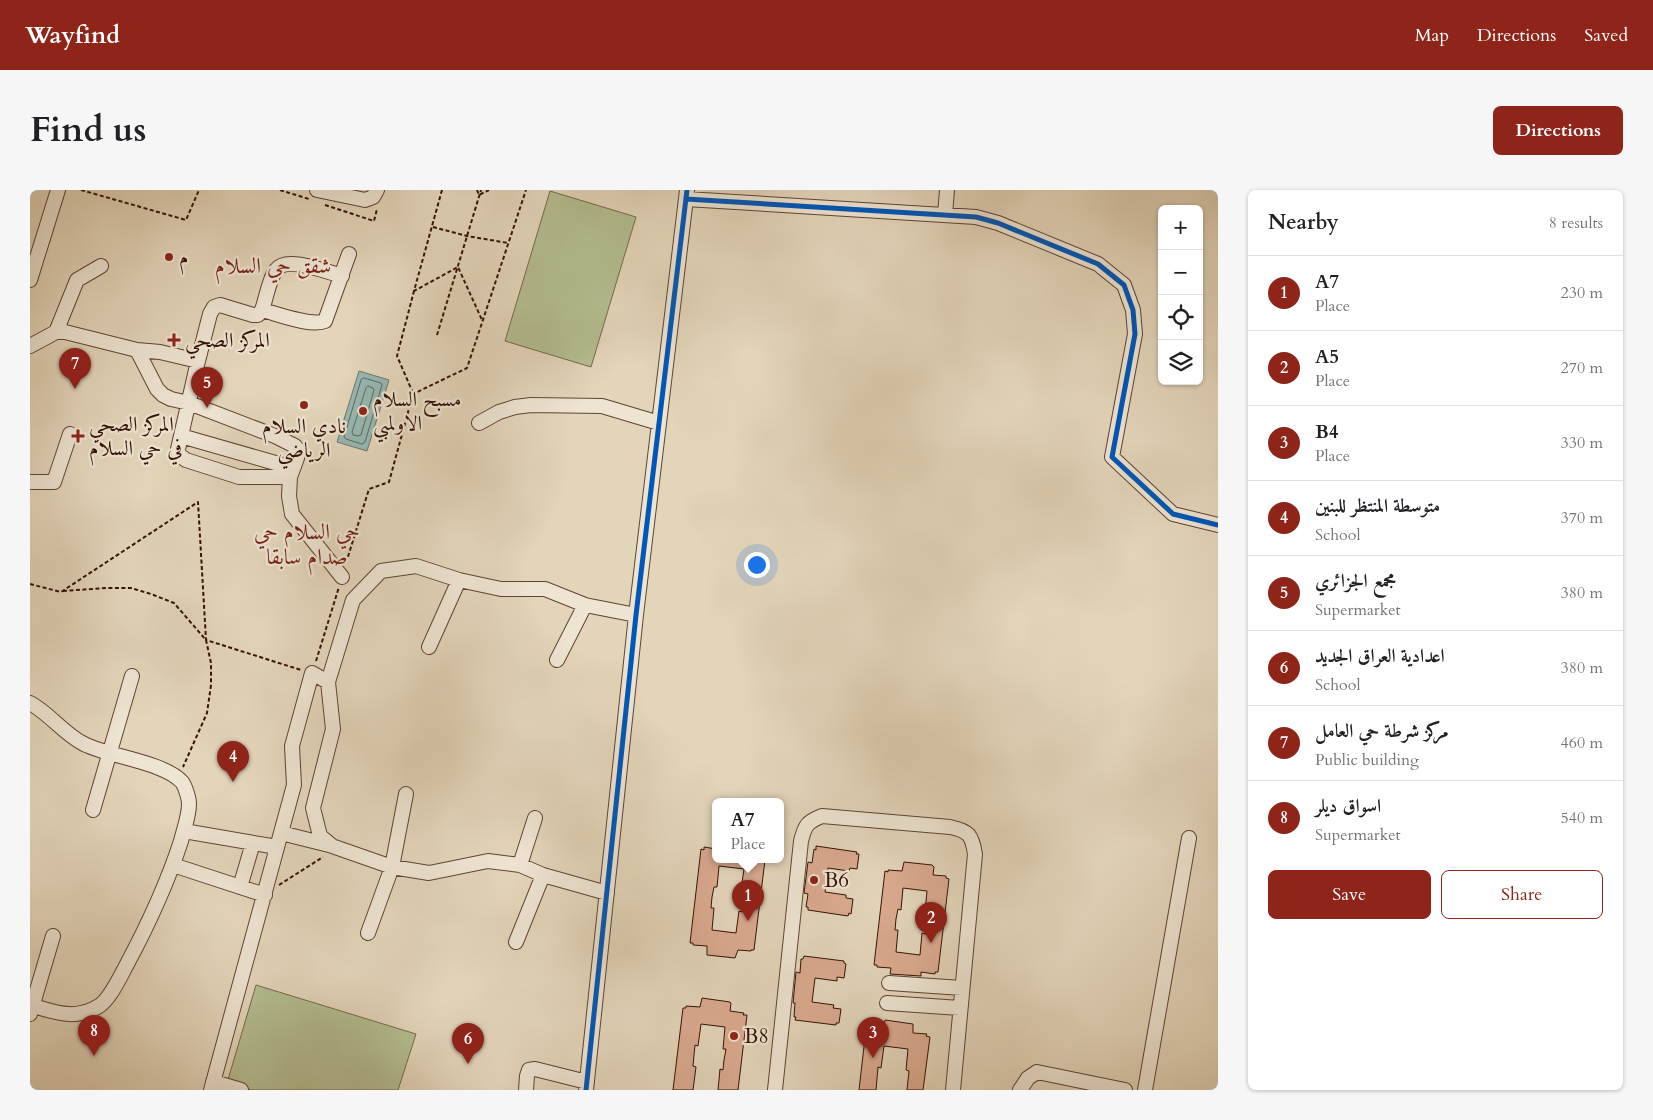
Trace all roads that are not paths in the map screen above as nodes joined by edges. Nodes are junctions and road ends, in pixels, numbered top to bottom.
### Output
1 (58, 190) edge
2 (317, 190) edge
3 (377, 190) edge
4 (947, 190) edge
5 (687, 195) edge
6 (736, 196) edge
7 (945, 215) junction
8 (349, 254) dead end
9 (101, 266) dead end
10 (342, 276) junction
11 (30, 280) edge
12 (262, 310) junction
13 (56, 332) junction
14 (30, 346) edge
15 (137, 350) junction
16 (198, 361) junction
17 (189, 404) junction
18 (479, 423) dead end
19 (659, 423) junction
20 (70, 434) dead end
21 (181, 436) junction
22 (291, 472) junction
23 (30, 482) edge
24 (1218, 525) edge
25 (342, 577) road end
26 (459, 580) junction
27 (585, 605) junction
28 (636, 616) junction
29 (429, 647) dead end
30 (557, 660) dead end
31 (132, 676) dead end
32 (328, 682) junction
33 (30, 703) edge
34 (110, 753) junction
35 (406, 794) dead end
36 (93, 810) dead end
37 (535, 818) dead end
38 (184, 831) junction
39 (281, 833) junction
40 (1189, 838) dead end
41 (253, 843) junction
42 (278, 847) junction
43 (337, 848) junction
44 (173, 865) junction
45 (520, 865) junction
46 (392, 866) junction
47 (543, 875) junction
48 (240, 887) junction
49 (607, 894) junction
50 (264, 895) junction
51 (368, 932) dead end
52 (53, 936) dead end
53 (516, 942) dead end
54 (889, 983) dead end
55 (962, 988) junction
56 (887, 1003) dead end
57 (31, 1008) edge
58 (960, 1008) junction
59 (213, 1086) edge
60 (587, 1086) edge
61 (241, 1090) edge
62 (526, 1090) edge
63 (775, 1090) edge
64 (953, 1090) edge
65 (1020, 1090) edge
66 (1125, 1090) edge
67 (1145, 1090) edge

1 - 11 street
2 - 3 street
4 - 7 street
5 - 6 street
5 - 19 street
6 - 7 street
7 - 24 street
8 - 10 street
9 - 13 street
10 - 12 street
10 - 12 street
12 - 16 street
13 - 14 street
13 - 15 street
15 - 16 street
15 - 17 street
16 - 17 street
17 - 21 street
17 - 22 street
18 - 19 street
19 - 28 street
20 - 23 street
21 - 22 street
21 - 22 street
22 - 25 street
26 - 27 street
26 - 29 street
26 - 32 street
27 - 28 street
27 - 30 street
28 - 49 street
31 - 34 street
32 - 39 street
32 - 43 street
33 - 34 street
34 - 36 street
34 - 38 street
35 - 46 street
37 - 45 street
38 - 41 street
38 - 44 street
39 - 42 street
39 - 43 street
40 - 67 street
41 - 42 street
41 - 48 street
42 - 50 street
43 - 46 street
44 - 48 street
44 - 57 street
45 - 46 street
45 - 47 street
46 - 51 street
47 - 49 street
47 - 53 street
48 - 50 street
49 - 60 street
50 - 59 street
52 - 57 street
54 - 55 street
55 - 58 street
55 - 63 street
56 - 58 street
58 - 64 street
59 - 61 street
60 - 62 street
65 - 66 street

